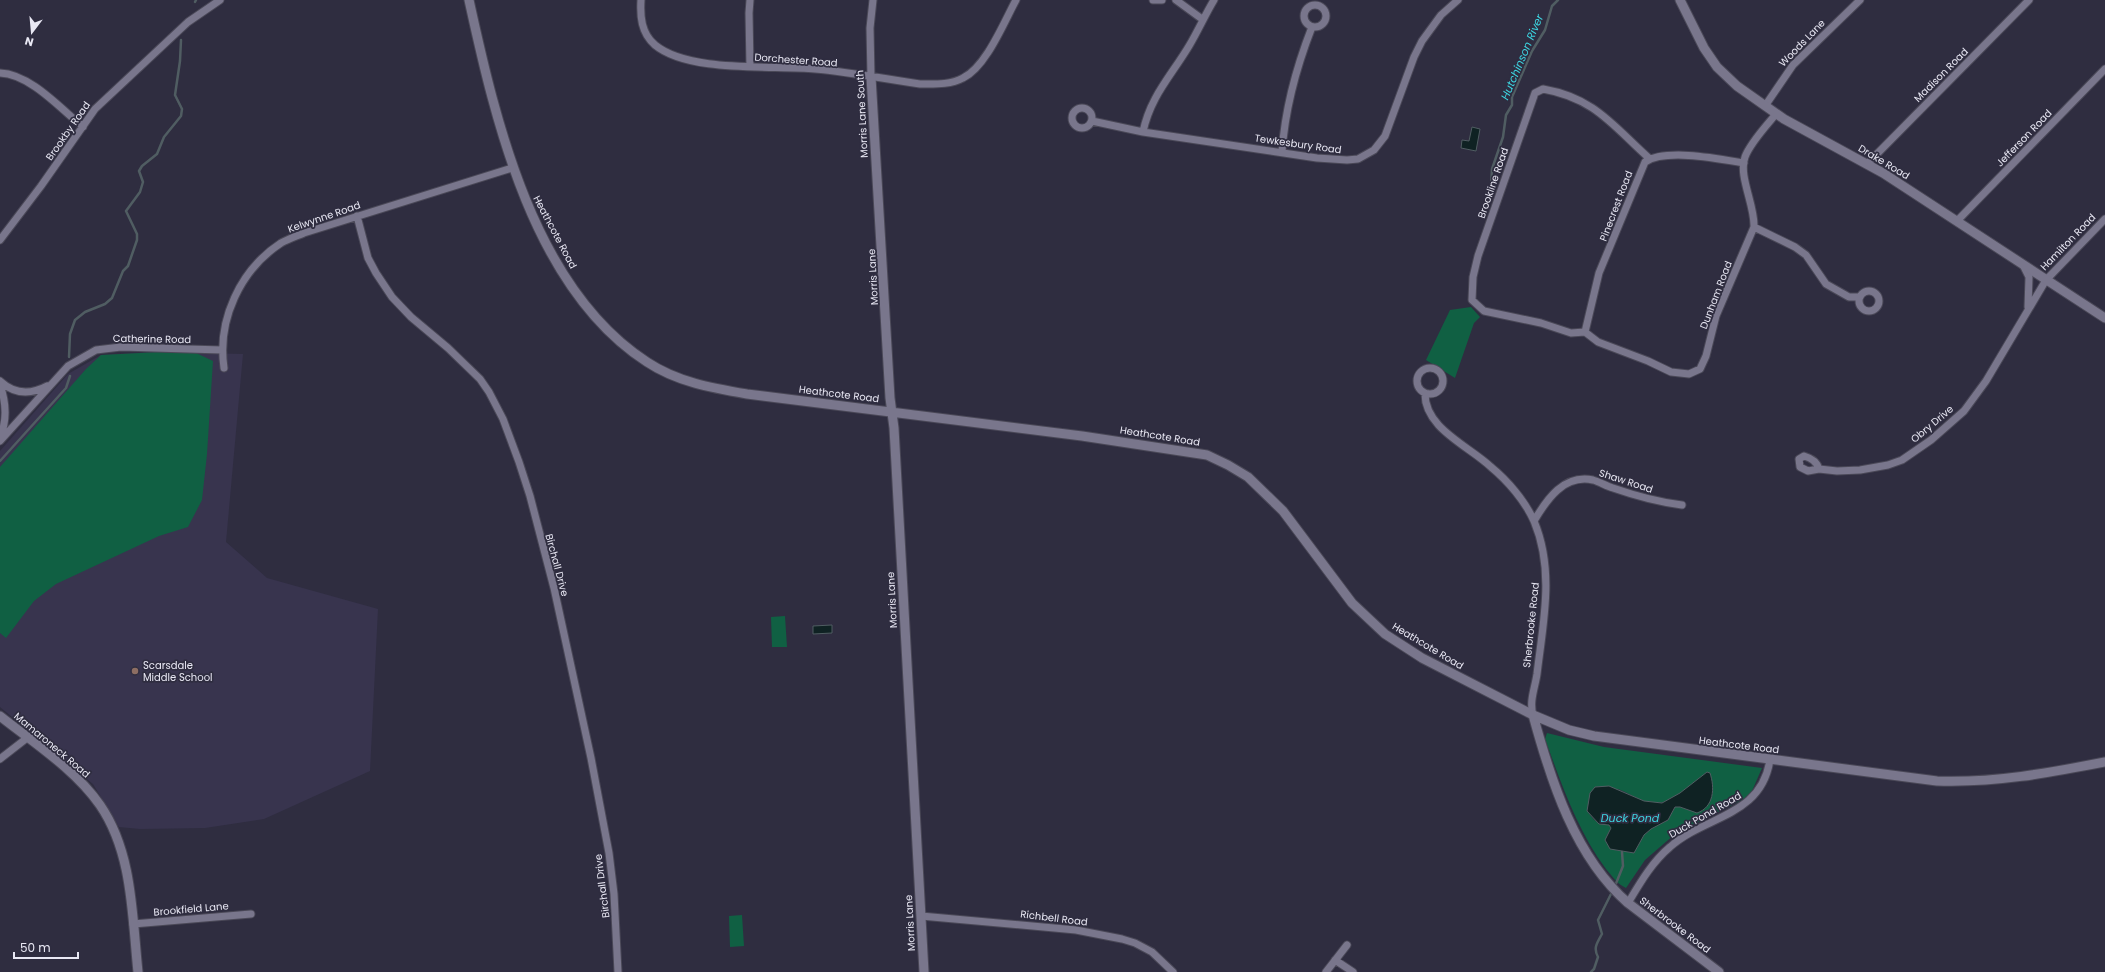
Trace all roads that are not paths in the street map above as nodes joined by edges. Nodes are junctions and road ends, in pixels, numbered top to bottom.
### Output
1 (220, 0) edge
2 (470, 0) edge
3 (641, 0) edge
4 (750, 0) edge
5 (874, 0) edge
6 (1016, 0) edge
7 (1153, 0) edge
8 (1162, 0) edge
9 (1176, 0) edge
10 (1214, 0) edge
11 (1458, 0) edge
12 (1680, 0) edge
13 (1860, 0) edge
14 (2029, 0) edge
15 (1202, 19) junction
16 (1312, 27) dead end
17 (750, 67) junction
18 (2105, 70) edge
19 (0, 73) edge
20 (871, 77) junction
21 (1765, 106) junction
22 (1776, 114) junction
23 (1092, 121) dead end
24 (83, 127) junction
25 (1143, 132) junction
26 (1282, 152) junction
27 (1650, 159) junction
28 (1744, 163) junction
29 (1867, 164) junction
30 (512, 168) junction
31 (357, 216) junction
32 (2105, 219) edge
33 (1957, 221) junction
34 (881, 227) joint
35 (1754, 227) junction
36 (0, 240) edge
37 (2022, 264) junction
38 (2046, 280) junction
39 (1860, 297) dead end
40 (2028, 308) junction
41 (2105, 318) edge
42 (1585, 332) junction
43 (222, 350) junction
44 (224, 368) dead end
45 (0, 381) edge
46 (52, 383) junction
47 (0, 385) edge
48 (1425, 393) dead end
49 (892, 412) junction
50 (0, 438) edge
51 (0, 441) edge
52 (1819, 469) dead end
53 (1682, 505) dead end
54 (1534, 521) junction
55 (1533, 715) junction
56 (0, 716) edge
57 (27, 738) junction
58 (0, 759) edge
59 (1770, 760) junction
60 (2105, 762) edge
61 (1628, 903) junction
62 (251, 914) dead end
63 (921, 916) junction
64 (133, 924) junction
65 (1347, 945) dead end
66 (1335, 960) junction
67 (138, 972) edge
68 (618, 972) edge
69 (924, 972) edge
70 (1173, 972) edge
71 (1326, 972) edge
72 (1353, 972) edge
73 (1719, 972) edge

1 - 24 street, Brookby Road
2 - 30 street, Heathcote Road
3 - 17 street, Dorchester Road
4 - 17 street
5 - 20 street, Morris Lane South
6 - 20 street, Dorchester Road
7 - 8 street
9 - 15 street
10 - 15 street
11 - 26 street, Tewkesbury Road
12 - 21 street, Drake Road
13 - 21 street, Woods Lane
14 - 29 street, Madison Road
15 - 25 street
16 - 26 street
17 - 20 street, Dorchester Road
18 - 33 street, Jefferson Road
19 - 24 street
20 - 34 street, Morris Lane South
21 - 22 street, Drake Road
22 - 28 street
22 - 29 street, Drake Road
23 - 25 street, Tewkesbury Road
24 - 36 street, Brookby Road
25 - 26 street, Tewkesbury Road
27 - 28 street
27 - 42 street, Pinecrest Road
27 - 42 street, Brookline Road
28 - 35 street, Dunham Road
29 - 33 street, Drake Road
30 - 31 street, Kelwynne Road
30 - 49 street, Heathcote Road
31 - 43 street, Kelwynne Road
31 - 68 street, Birchall Drive
32 - 38 street, Hamilton Road
33 - 37 street, Drake Road
34 - 49 street, Morris Lane
35 - 39 street
35 - 42 street, Dunham Road
37 - 38 street, Drake Road
37 - 40 street, Obry Drive
38 - 40 street, Obry Drive
38 - 41 street, Drake Road
40 - 52 street, Obry Drive
43 - 44 street, Kelwynne Road
43 - 46 street, Catherine Road
45 - 46 street
46 - 51 street, Catherine Road
47 - 50 street
48 - 54 street, Sherbrooke Road
49 - 55 street, Heathcote Road
49 - 63 street, Morris Lane
53 - 54 street, Shaw Road
54 - 55 street, Sherbrooke Road
55 - 59 street, Heathcote Road
55 - 61 street, Sherbrooke Road
56 - 57 street, Mamaroneck Road
57 - 58 street
57 - 64 street, Mamaroneck Road
59 - 60 street, Heathcote Road
59 - 61 street, Duck Pond Road
61 - 73 street, Sherbrooke Road
62 - 64 street, Brookfield Lane
63 - 69 street, Morris Lane
63 - 70 street, Richbell Road
64 - 67 street, Mamaroneck Road
65 - 66 street
66 - 71 street
66 - 72 street

